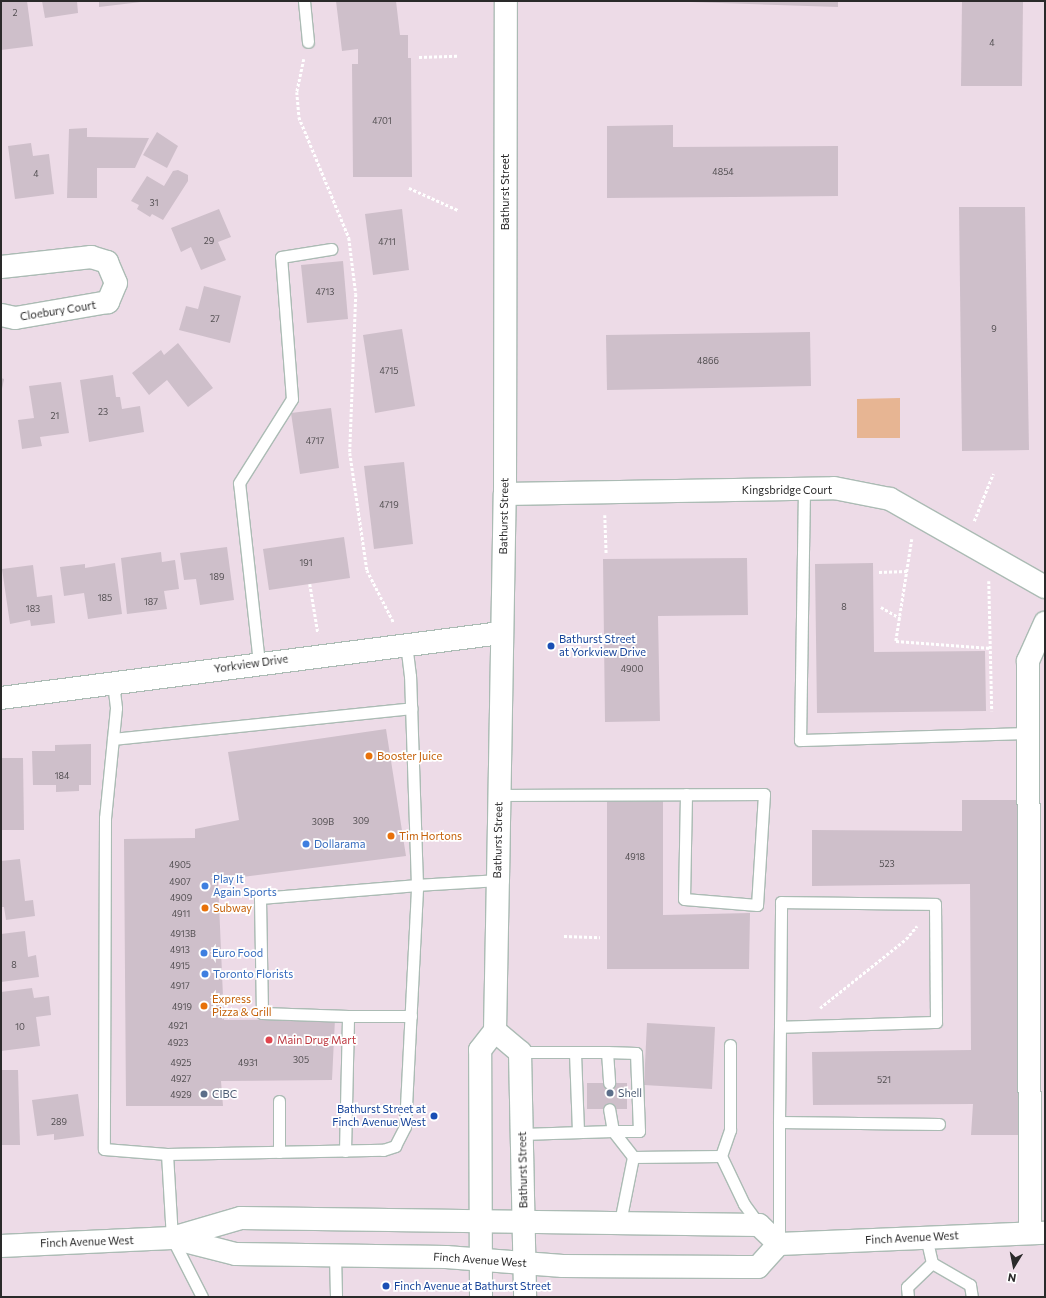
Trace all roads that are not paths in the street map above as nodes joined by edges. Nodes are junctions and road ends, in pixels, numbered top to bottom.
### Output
1 (304, 1) edge
2 (506, 1) edge
3 (308, 42) road end
4 (331, 249) dead end
5 (1, 267) edge
6 (1, 315) edge
7 (804, 489) junction
8 (505, 494) junction
9 (1045, 587) edge
10 (1045, 623) edge
11 (501, 633) junction
12 (406, 645) junction
13 (259, 663) junction
14 (113, 683) junction
15 (1, 698) edge
16 (411, 708) junction
17 (1029, 733) junction
18 (113, 739) junction
19 (686, 794) junction
20 (499, 795) junction
21 (498, 880) junction
22 (417, 885) junction
23 (348, 1016) junction
24 (411, 1016) junction
25 (780, 1027) junction
26 (494, 1031) junction
27 (730, 1045) dead end
28 (520, 1052) junction
29 (607, 1052) junction
30 (575, 1053) junction
31 (609, 1083) dead end
32 (279, 1101) dead end
33 (609, 1109) dead end
34 (779, 1122) junction
35 (939, 1124) dead end
36 (613, 1131) junction
37 (578, 1132) junction
38 (522, 1134) junction
39 (345, 1151) junction
40 (279, 1152) junction
41 (167, 1154) junction
42 (721, 1156) junction
43 (633, 1158) junction
44 (481, 1221) junction
45 (524, 1221) junction
46 (620, 1222) junction
47 (758, 1225) junction
48 (1038, 1233) edge
49 (926, 1237) junction
50 (172, 1238) junction
51 (779, 1244) junction
52 (1, 1246) edge
53 (335, 1255) junction
54 (481, 1260) junction
55 (524, 1263) junction
56 (932, 1263) junction
57 (202, 1297) edge
58 (336, 1297) edge
59 (481, 1297) edge
60 (525, 1297) edge
61 (908, 1297) edge
62 (972, 1297) edge

1 - 3 lane
2 - 8 main road, Bathurst Street
4 - 13 lane
5 - 6 main road, Cloebury Court
7 - 8 main road, Kingsbridge Court
7 - 9 main road, Kingsbridge Court
7 - 17 lane
8 - 11 main road, Bathurst Street
10 - 17 main road
11 - 12 main road, Yorkview Drive
11 - 20 main road, Bathurst Street
12 - 13 main road, Yorkview Drive
12 - 16 lane
13 - 14 main road, Yorkview Drive
14 - 15 main road, Yorkview Drive
14 - 18 lane
16 - 18 lane
16 - 22 lane
17 - 48 main road
18 - 41 lane
19 - 19 lane
19 - 20 lane
20 - 21 main road, Bathurst Street
21 - 22 lane
21 - 26 main road, Bathurst Street
22 - 23 lane
22 - 24 lane
23 - 24 lane
23 - 39 lane
24 - 39 lane
25 - 25 lane
25 - 34 lane
26 - 28 main road
26 - 44 main road
27 - 42 lane
28 - 30 lane
28 - 38 main road, Bathurst Street
29 - 30 lane
29 - 31 lane
29 - 36 lane
30 - 37 lane
32 - 40 lane
33 - 36 lane
34 - 35 lane
34 - 51 lane
36 - 37 lane
36 - 43 lane
37 - 38 lane
38 - 45 main road, Bathurst Street
39 - 40 lane
40 - 41 lane
41 - 50 lane
42 - 43 lane
42 - 47 lane
43 - 46 lane
44 - 45 main road, Finch Avenue West
44 - 50 main road, Finch Avenue West
44 - 54 main road
45 - 46 main road, Finch Avenue West
45 - 55 main road, Bathurst Street
46 - 47 main road, Finch Avenue West
47 - 51 main road
48 - 49 main road, Finch Avenue West
49 - 51 main road, Finch Avenue West
49 - 56 lane
50 - 52 main road, Finch Avenue West
50 - 53 main road, Finch Avenue West
50 - 57 lane
51 - 55 main road, Finch Avenue West
53 - 54 main road, Finch Avenue West
53 - 58 lane
54 - 55 main road, Finch Avenue West
54 - 59 main road
55 - 60 main road, Bathurst Street
56 - 61 lane
56 - 62 lane

